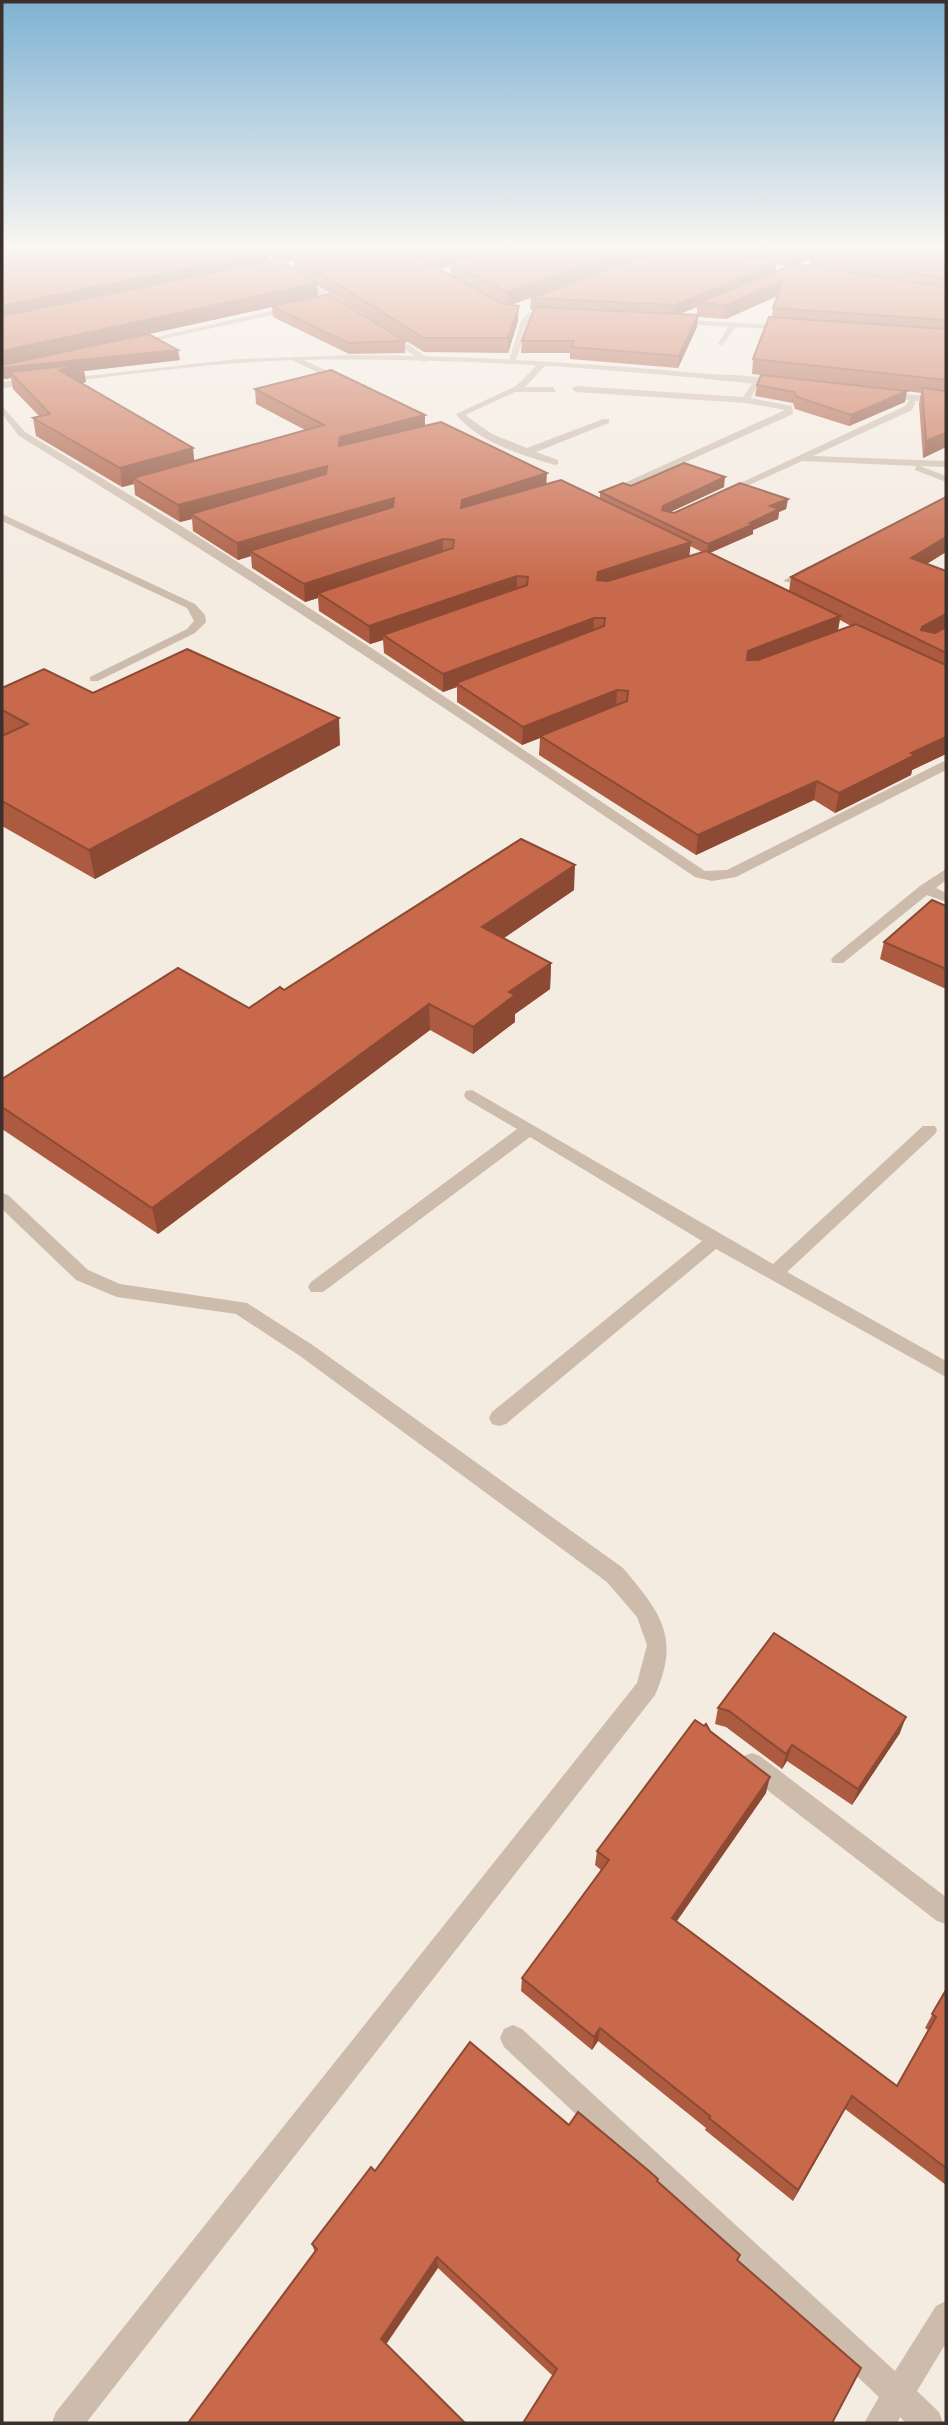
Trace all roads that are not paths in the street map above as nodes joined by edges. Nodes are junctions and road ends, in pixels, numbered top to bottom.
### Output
1 (261, 360) edge
2 (299, 360) edge
3 (432, 360) edge
4 (512, 360) edge
5 (511, 363) junction
6 (542, 365) junction
7 (2, 375) edge
8 (55, 380) edge
9 (42, 381) edge
10 (756, 381) junction
11 (15, 384) junction
12 (2, 385) edge
13 (795, 385) edge
14 (352, 386) edge
15 (519, 388) junction
16 (576, 389) dead end
17 (553, 390) dead end
18 (874, 394) edge
19 (913, 398) junction
20 (746, 400) junction
21 (946, 401) edge
22 (2, 409) edge
23 (606, 421) dead end
24 (529, 451) junction
25 (801, 458) junction
26 (555, 462) dead end
27 (905, 463) junction
28 (946, 464) edge
29 (946, 479) edge
30 (623, 487) edge
31 (716, 496) edge
32 (2, 517) edge
33 (192, 526) edge
34 (179, 530) junction
35 (824, 562) edge
36 (248, 563) edge
37 (235, 566) junction
38 (788, 581) dead end
39 (315, 605) edge
40 (302, 610) junction
41 (382, 647) edge
42 (369, 651) junction
43 (94, 678) dead end
44 (455, 695) edge
45 (442, 700) junction
46 (946, 765) edge
47 (946, 873) edge
48 (925, 889) junction
49 (946, 898) edge
50 (838, 960) dead end
51 (472, 1095) dead end
52 (529, 1129) junction
53 (929, 1130) dead end
54 (2, 1199) edge
55 (715, 1240) junction
56 (775, 1273) junction
57 (317, 1287) dead end
58 (946, 1370) edge
59 (499, 1418) dead end
60 (737, 1754) edge
61 (946, 1912) edge
62 (513, 2038) dead end
63 (946, 2316) edge
64 (898, 2394) junction
65 (67, 2423) edge
66 (879, 2423) edge
67 (928, 2423) edge

1 - 8 street
2 - 14 street
3 - 5 street
4 - 5 street
5 - 6 street
6 - 10 street
6 - 15 street
7 - 11 street
9 - 11 street
10 - 13 street
10 - 20 street
11 - 12 street
15 - 17 street
15 - 24 street
16 - 20 street
18 - 19 street
19 - 21 street
19 - 25 street
20 - 30 street
22 - 34 street
23 - 24 street
24 - 26 street
25 - 27 street
25 - 31 street
27 - 28 street
27 - 29 street
32 - 43 street
33 - 34 street
34 - 37 street
35 - 38 street
36 - 37 street
37 - 40 street
39 - 40 street
40 - 42 street
41 - 42 street
42 - 45 street
44 - 45 street
45 - 46 street
47 - 48 street
48 - 49 street
48 - 50 street
51 - 52 street
52 - 55 street
52 - 57 street
53 - 56 street
54 - 65 street
55 - 56 street
55 - 59 street
56 - 58 street
60 - 61 street
62 - 64 street
63 - 64 street
64 - 66 street
64 - 67 street

